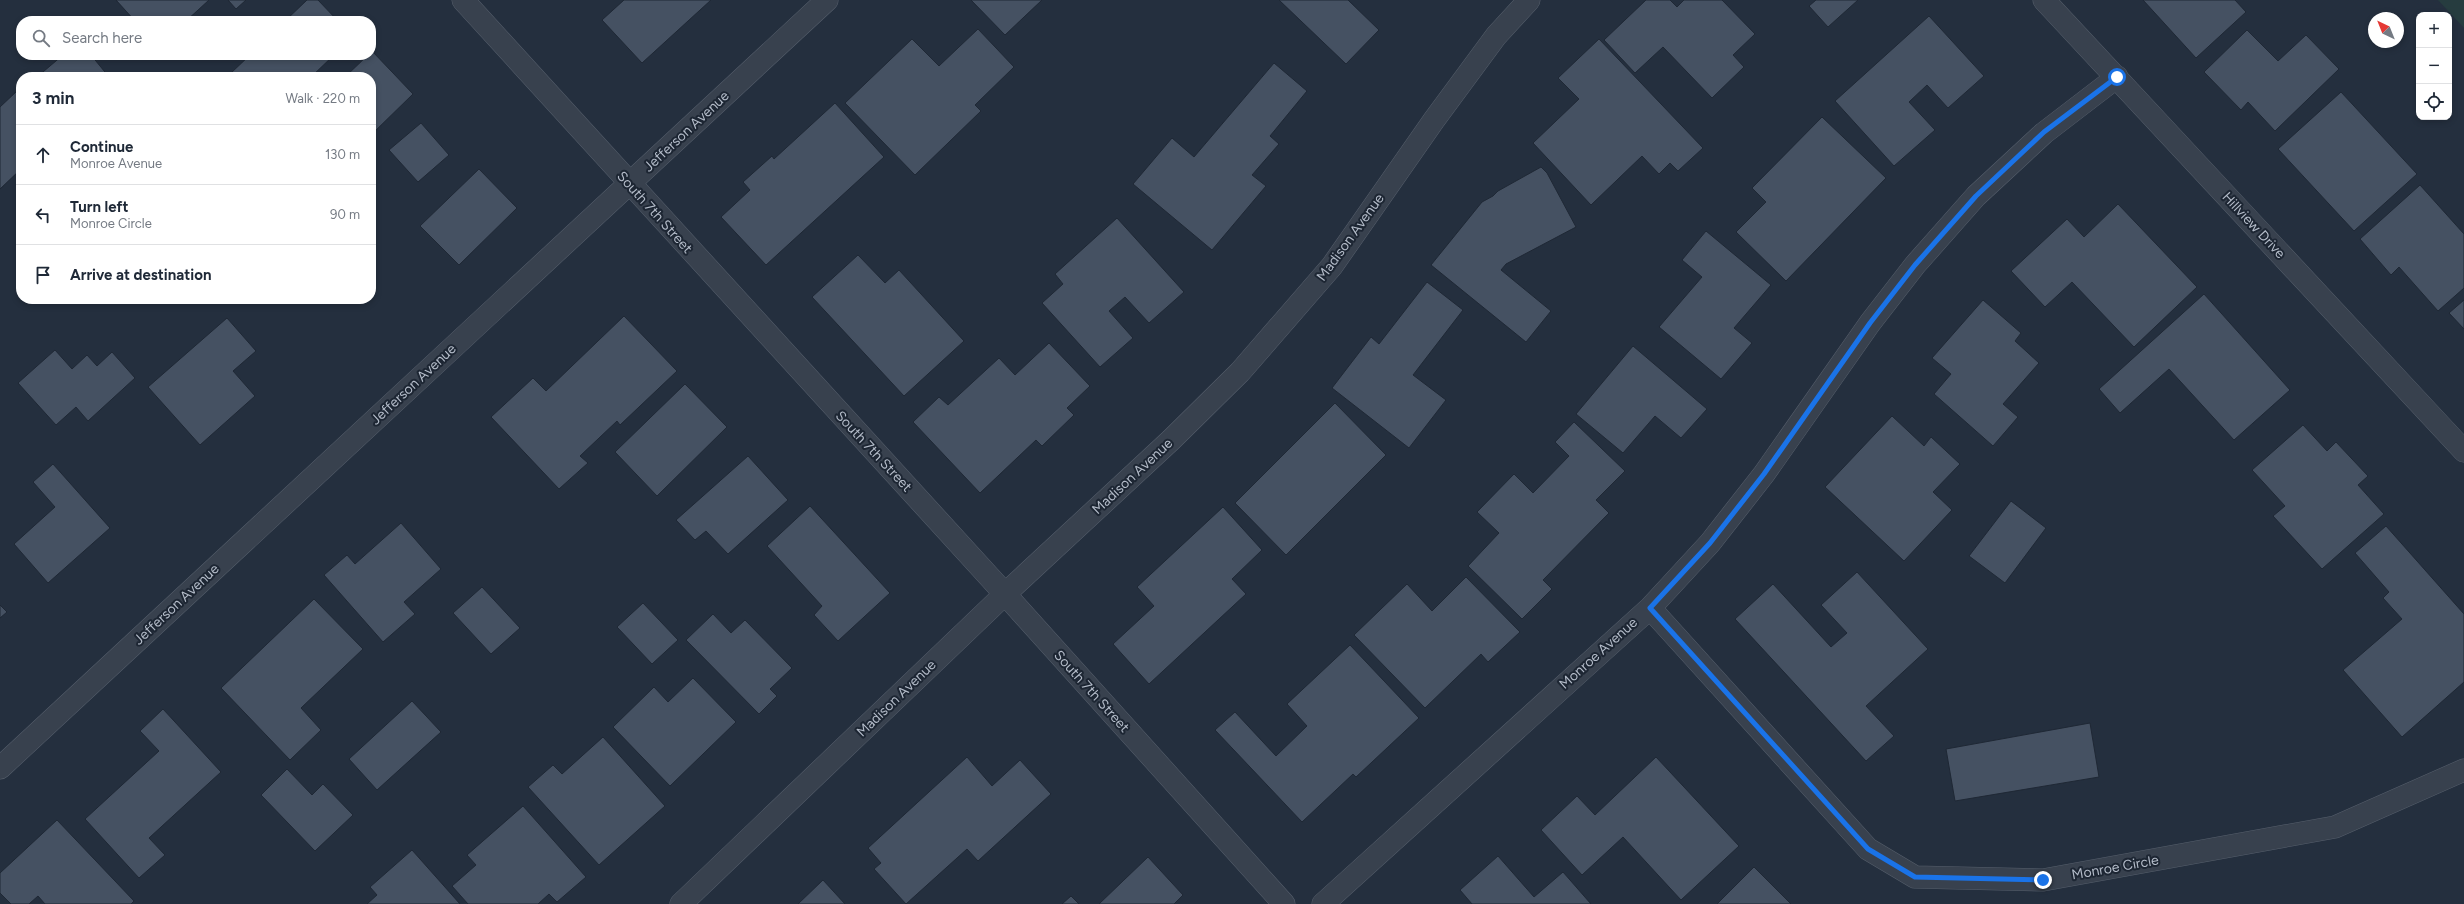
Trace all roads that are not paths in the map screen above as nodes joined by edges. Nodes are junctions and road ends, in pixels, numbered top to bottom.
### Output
1 (463, 0) edge
2 (826, 0) edge
3 (1529, 0) edge
4 (2044, 0) edge
5 (2117, 77) junction
6 (629, 183) junction
7 (2464, 451) edge
8 (1005, 594) junction
9 (1650, 608) junction
10 (0, 768) edge
11 (2464, 770) edge
12 (681, 904) edge
13 (1284, 904) edge
14 (1323, 904) edge

1 - 6 street, South 7th Street
2 - 6 street, Jefferson Avenue
3 - 8 street, Madison Avenue
4 - 5 street, Hillview Drive
5 - 7 street, Hillview Drive
5 - 9 street, Monroe Avenue
6 - 8 street, South 7th Street
6 - 10 street, Jefferson Avenue
8 - 12 street, Madison Avenue
8 - 13 street, South 7th Street
9 - 11 street, Monroe Circle
9 - 14 street, Monroe Avenue

